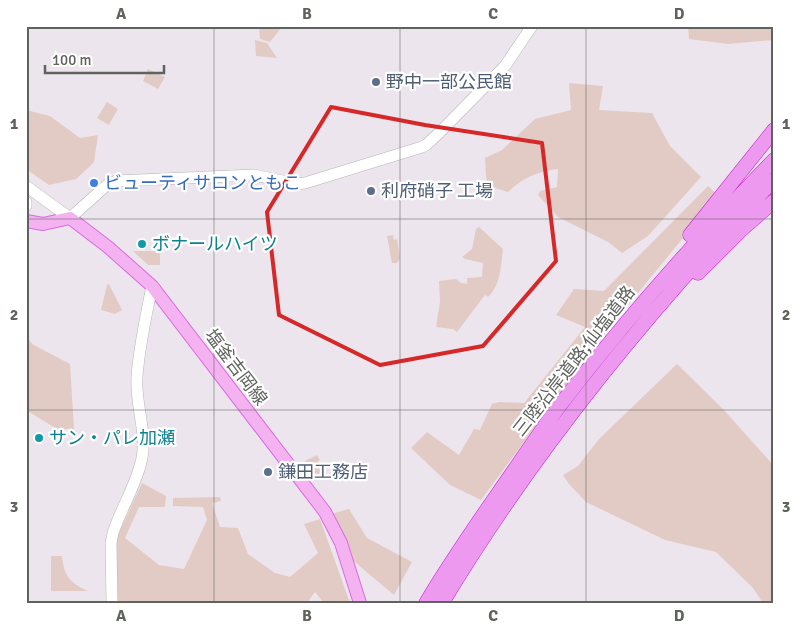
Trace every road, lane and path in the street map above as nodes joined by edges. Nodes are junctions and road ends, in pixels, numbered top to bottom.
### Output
1 (532, 26) edge
2 (774, 130) edge
3 (774, 160) edge
4 (774, 180) edge
5 (26, 186) edge
6 (774, 201) edge
7 (26, 202) edge
8 (26, 206) edge
9 (70, 218) junction
10 (26, 221) edge
11 (152, 286) junction
12 (596, 371) junction
13 (112, 603) edge
14 (360, 603) edge
15 (426, 603) edge
16 (442, 603) edge

1 - 9 street
2 - 12 highway
3 - 12 highway, 三陸沿岸道路;仙塩道路
4 - 12 highway, 三陸沿岸道路;仙塩道路
5 - 9 street
6 - 12 highway
7 - 8 street
9 - 10 main road
9 - 11 main road, 塩釜吉岡線
11 - 13 street
11 - 14 main road, 塩釜吉岡線
12 - 15 highway, 三陸沿岸道路;仙塩道路
12 - 16 highway, 三陸沿岸道路;仙塩道路

